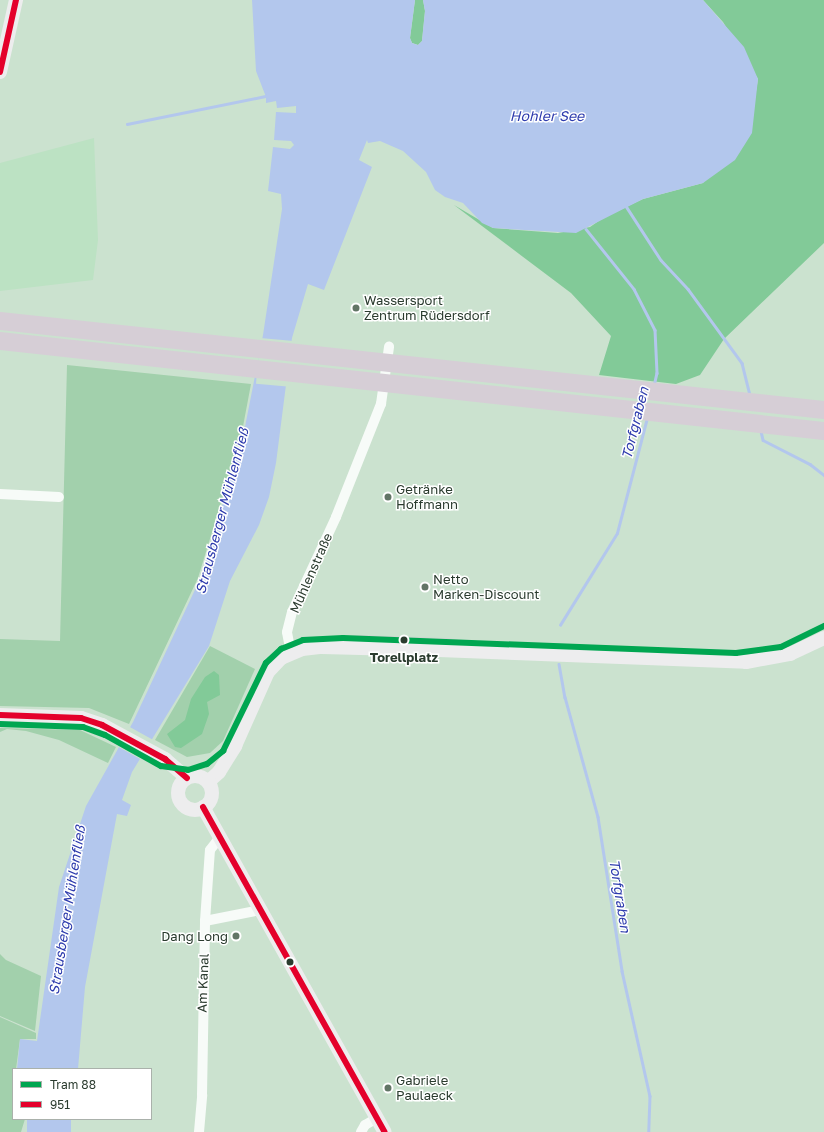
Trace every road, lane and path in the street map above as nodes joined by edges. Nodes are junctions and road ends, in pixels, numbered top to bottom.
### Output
1 (16, 0) edge
2 (2, 57) edge
3 (0, 72) edge
4 (0, 321) edge
5 (0, 341) edge
6 (389, 347) dead end
7 (824, 410) edge
8 (824, 432) edge
9 (0, 494) edge
10 (59, 497) dead end
11 (824, 638) edge
12 (291, 653) junction
13 (0, 715) edge
14 (187, 778) junction
15 (208, 782) junction
16 (203, 807) junction
17 (220, 837) junction
18 (260, 910) junction
19 (205, 921) junction
20 (377, 1118) junction
21 (199, 1132) edge
22 (361, 1132) edge
23 (385, 1132) edge

1 - 2 main road
2 - 3 main road
4 - 7 highway
5 - 8 highway
6 - 12 street, Mühlenstraße
9 - 10 street
11 - 12 main road
12 - 15 main road
13 - 14 main road
14 - 15 main road
14 - 16 main road
15 - 16 main road
16 - 17 main road
17 - 18 main road
17 - 19 street, Am Kanal
18 - 19 street
18 - 20 main road
19 - 21 street, Am Kanal
20 - 22 street
20 - 23 main road

